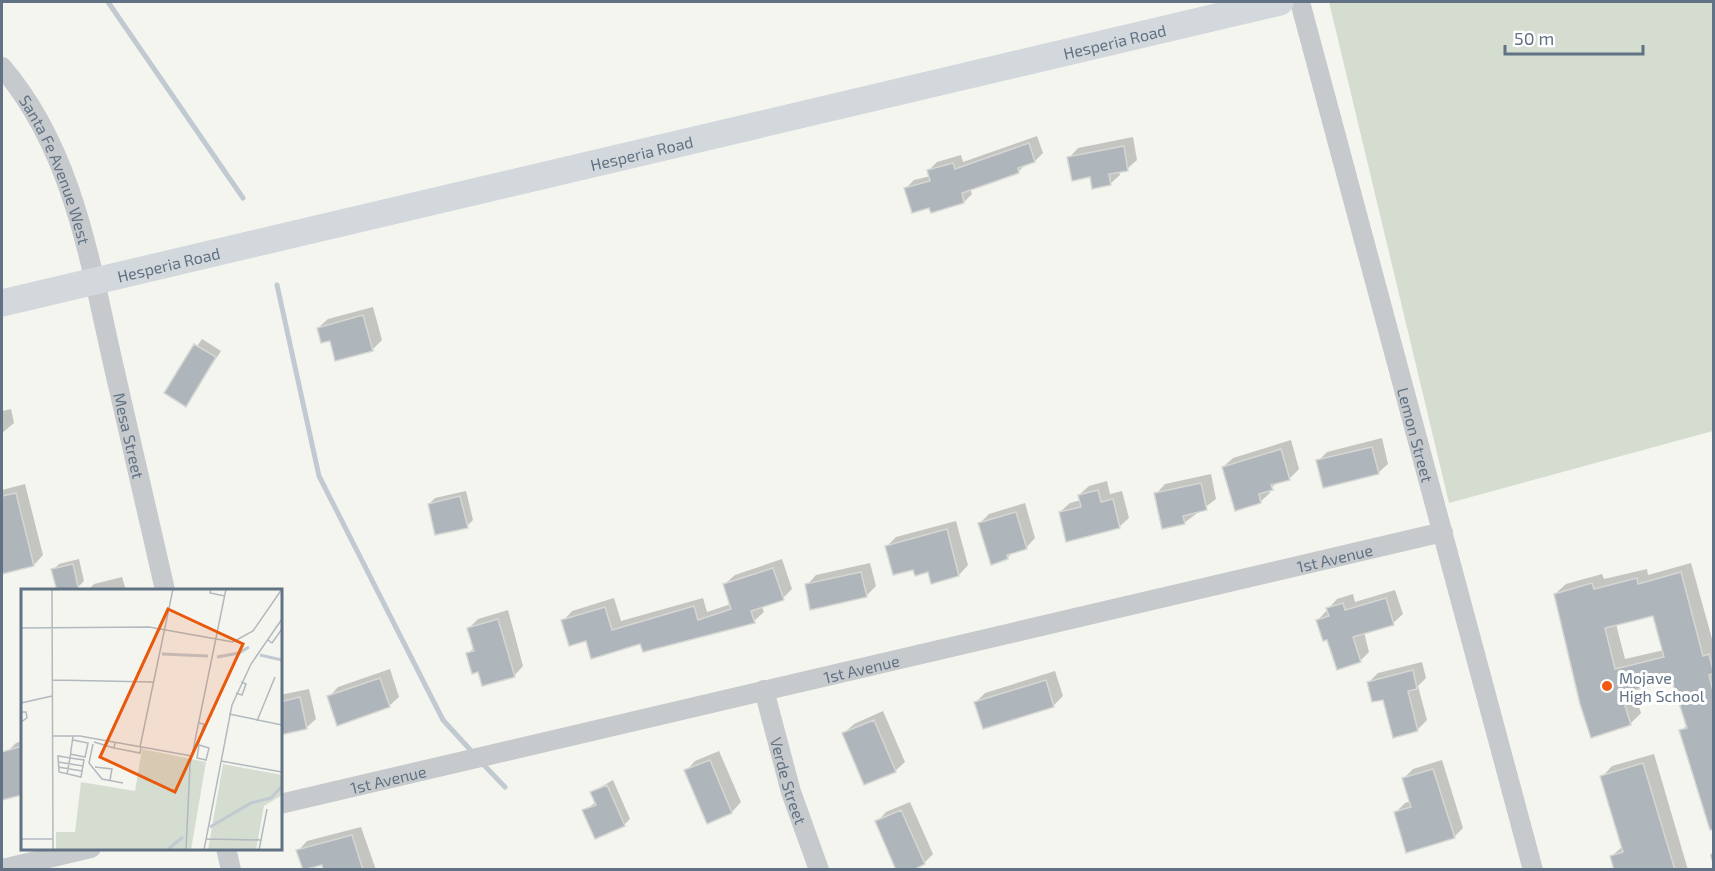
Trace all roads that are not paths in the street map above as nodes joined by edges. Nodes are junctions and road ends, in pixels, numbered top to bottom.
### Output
1 (1280, 2) edge
2 (1300, 2) edge
3 (2, 68) edge
4 (94, 281) junction
5 (2, 303) edge
6 (1443, 532) junction
7 (165, 589) edge
8 (764, 690) junction
9 (282, 804) edge
10 (87, 850) edge
11 (226, 850) edge
12 (2, 869) edge
13 (231, 870) edge
14 (819, 870) edge
15 (1533, 870) edge

1 - 4 main road, Hesperia Road
2 - 6 street, Lemon Street
3 - 4 street, Santa Fe Avenue West
4 - 5 main road, Hesperia Road
4 - 7 street, Mesa Street
6 - 8 street, 1st Avenue
6 - 15 street, Lemon Street
8 - 9 street, 1st Avenue
8 - 14 street, Verde Street
10 - 12 street
11 - 13 street

